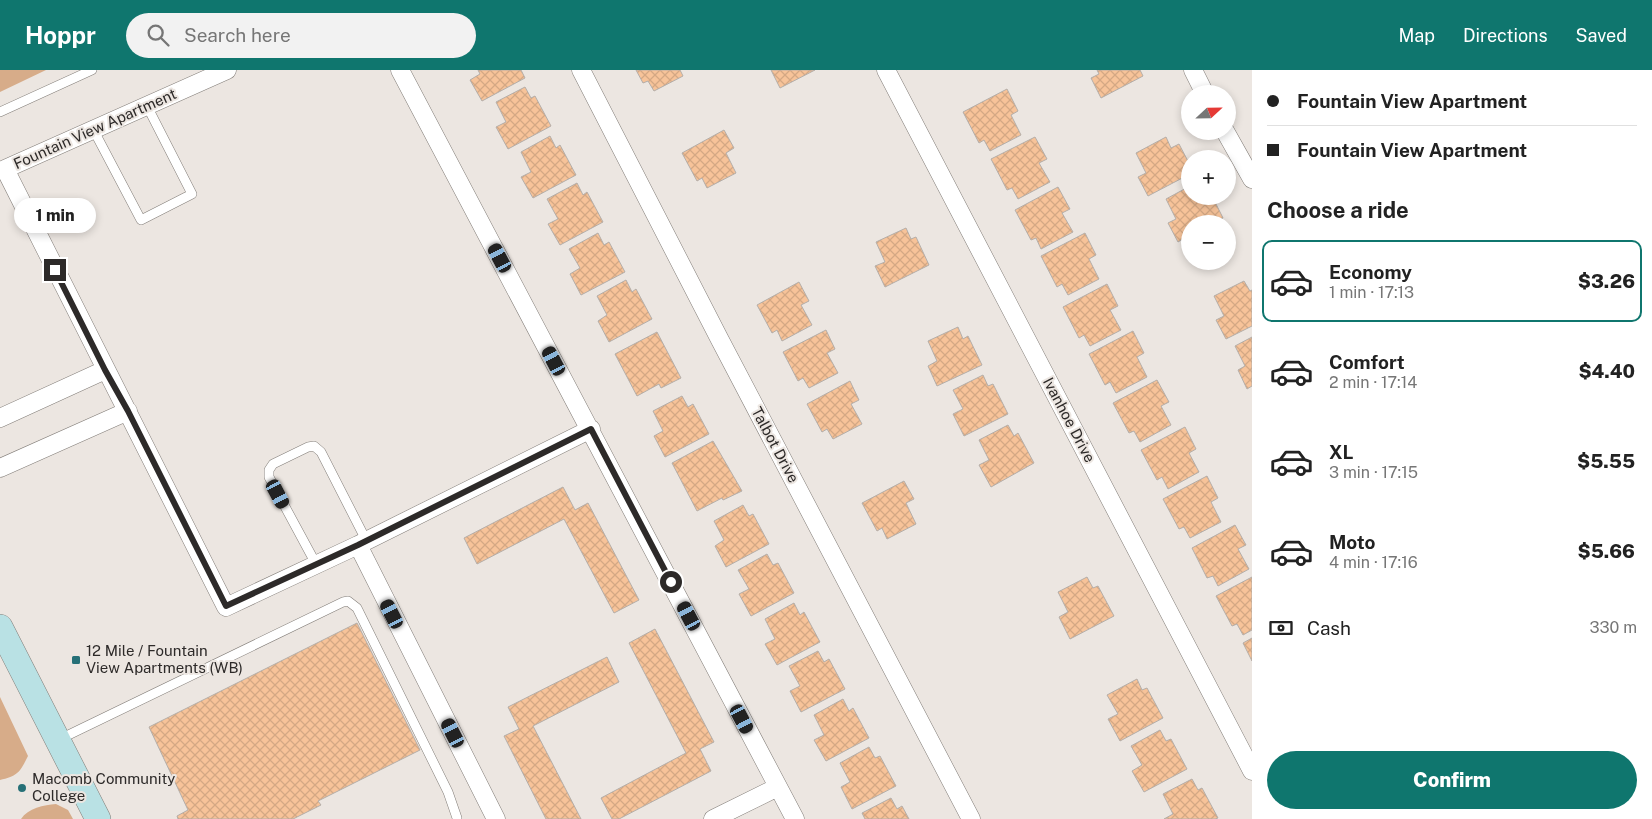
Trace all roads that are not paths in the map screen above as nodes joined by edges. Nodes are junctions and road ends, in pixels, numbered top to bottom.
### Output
1 (92, 70) edge
2 (227, 70) edge
3 (400, 70) edge
4 (581, 70) edge
5 (886, 70) edge
6 (1193, 70) edge
7 (1201, 85) edge
8 (147, 106) junction
9 (0, 112) edge
10 (93, 129) junction
11 (1230, 140) edge
12 (1252, 179) edge
13 (105, 370) junction
14 (128, 411) junction
15 (0, 418) edge
16 (591, 429) junction
17 (0, 468) edge
18 (362, 543) junction
19 (316, 564) junction
20 (0, 627) edge
21 (58, 740) junction
22 (1252, 770) edge
23 (778, 787) junction
24 (98, 819) edge
25 (457, 819) edge
26 (496, 819) edge
27 (713, 819) edge
28 (795, 819) edge
29 (970, 819) edge

1 - 9 lane
2 - 8 street, Fountain View Apartment
3 - 16 street
4 - 29 street, Talbot Drive
5 - 22 street, Ivanhoe Drive
6 - 7 street
8 - 10 street, Fountain View Apartment
8 - 10 lane
10 - 13 street, Fountain View Apartment
11 - 12 street
13 - 14 street, Fountain View Apartment
13 - 15 street
14 - 17 street
14 - 19 street, Fountain View Apartment
16 - 18 street, Fountain View Apartment
16 - 23 street
18 - 19 street, Fountain View Apartment
18 - 19 lane
18 - 26 street
20 - 21 main road
21 - 24 main road
21 - 25 lane
23 - 27 street
23 - 28 street

